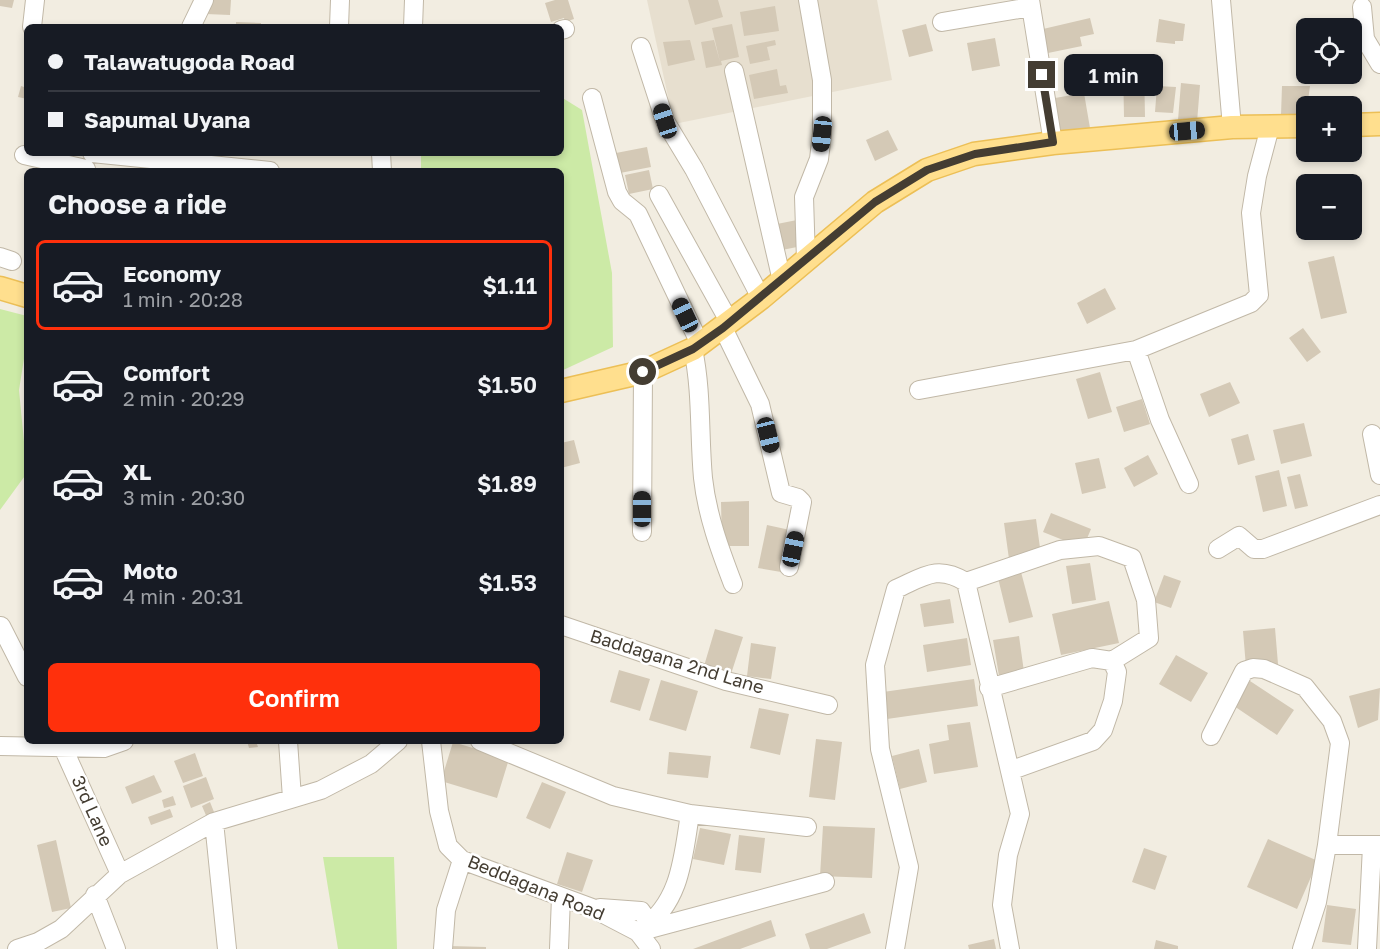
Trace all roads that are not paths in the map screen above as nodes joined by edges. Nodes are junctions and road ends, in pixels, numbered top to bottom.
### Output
1 (35, 0) edge
2 (204, 0) edge
3 (340, 0) edge
4 (414, 0) edge
5 (808, 0) edge
6 (1221, 0) edge
7 (1030, 3) edge
8 (1362, 7) dead end
9 (942, 22) dead end
10 (32, 24) edge
11 (192, 24) edge
12 (339, 24) edge
13 (413, 24) edge
14 (641, 47) dead end
15 (1380, 64) edge
16 (734, 71) dead end
17 (592, 98) dead end
18 (1380, 124) edge
19 (1362, 125) edge
20 (1296, 126) edge
21 (1232, 127) junction
22 (1270, 127) junction
23 (1053, 142) junction
24 (33, 156) edge
25 (89, 162) edge
26 (210, 168) edge
27 (659, 195) dead end
28 (806, 260) junction
29 (782, 281) junction
30 (0, 288) edge
31 (24, 295) edge
32 (761, 298) junction
33 (726, 326) junction
34 (696, 346) junction
35 (1136, 350) junction
36 (643, 372) junction
37 (564, 389) edge
38 (919, 390) dead end
39 (1372, 434) dead end
40 (1380, 475) edge
41 (1189, 484) dead end
42 (1380, 505) edge
43 (642, 532) dead end
44 (1218, 549) dead end
45 (789, 567) dead end
46 (966, 582) junction
47 (733, 584) dead end
48 (1, 626) edge
49 (564, 626) edge
50 (1112, 661) junction
51 (24, 671) edge
52 (989, 688) junction
53 (828, 705) dead end
54 (1210, 736) dead end
55 (115, 744) edge
56 (288, 744) edge
57 (394, 744) edge
58 (431, 744) edge
59 (487, 744) edge
60 (62, 745) edge
61 (0, 746) edge
62 (1012, 770) junction
63 (292, 798) junction
64 (690, 814) junction
65 (214, 822) junction
66 (807, 827) dead end
67 (1327, 845) junction
68 (1376, 846) edge
69 (462, 860) junction
70 (120, 874) junction
71 (825, 882) dead end
72 (95, 895) junction
73 (561, 897) junction
74 (644, 928) junction
75 (560, 930) junction
76 (17, 949) edge
77 (116, 949) edge
78 (227, 949) edge
79 (443, 949) edge
80 (559, 949) edge
81 (573, 949) edge
82 (651, 949) edge
83 (895, 949) edge
84 (1010, 949) edge
85 (1302, 949) edge
86 (1367, 949) edge

1 - 10 street
2 - 11 street
3 - 12 street
4 - 13 street
5 - 28 street
6 - 21 street
7 - 9 street
7 - 23 street
8 - 15 street
14 - 32 street
16 - 29 street
17 - 34 street
18 - 19 main road
20 - 22 main road
21 - 22 main road
21 - 23 main road
22 - 35 street
23 - 28 main road
24 - 25 street
25 - 26 street
27 - 33 street
28 - 29 main road
29 - 32 main road
30 - 31 main road
32 - 33 main road
33 - 34 main road
33 - 45 street
34 - 36 main road
34 - 47 street
35 - 38 street
35 - 41 street
36 - 37 main road
36 - 43 street
39 - 40 street
42 - 44 street
46 - 50 street
46 - 52 street
46 - 83 street
48 - 51 street
49 - 53 street, Baddagana 2nd Lane
50 - 52 street
50 - 62 street
52 - 62 street
54 - 67 street
55 - 60 street
56 - 63 street
57 - 63 street
58 - 69 street, Beddagana Road
59 - 64 street
60 - 61 street
60 - 70 street, 3rd Lane
62 - 84 street
63 - 65 street
64 - 66 street
64 - 74 street
65 - 70 street
65 - 78 street
67 - 68 street
67 - 85 street
68 - 86 street
69 - 73 street, Beddagana Road
69 - 79 street
70 - 72 street
71 - 74 street
72 - 76 street
72 - 77 street
73 - 74 street, Beddagana Road
73 - 75 street
74 - 82 street, Beddagana Road
75 - 80 street
75 - 81 street

